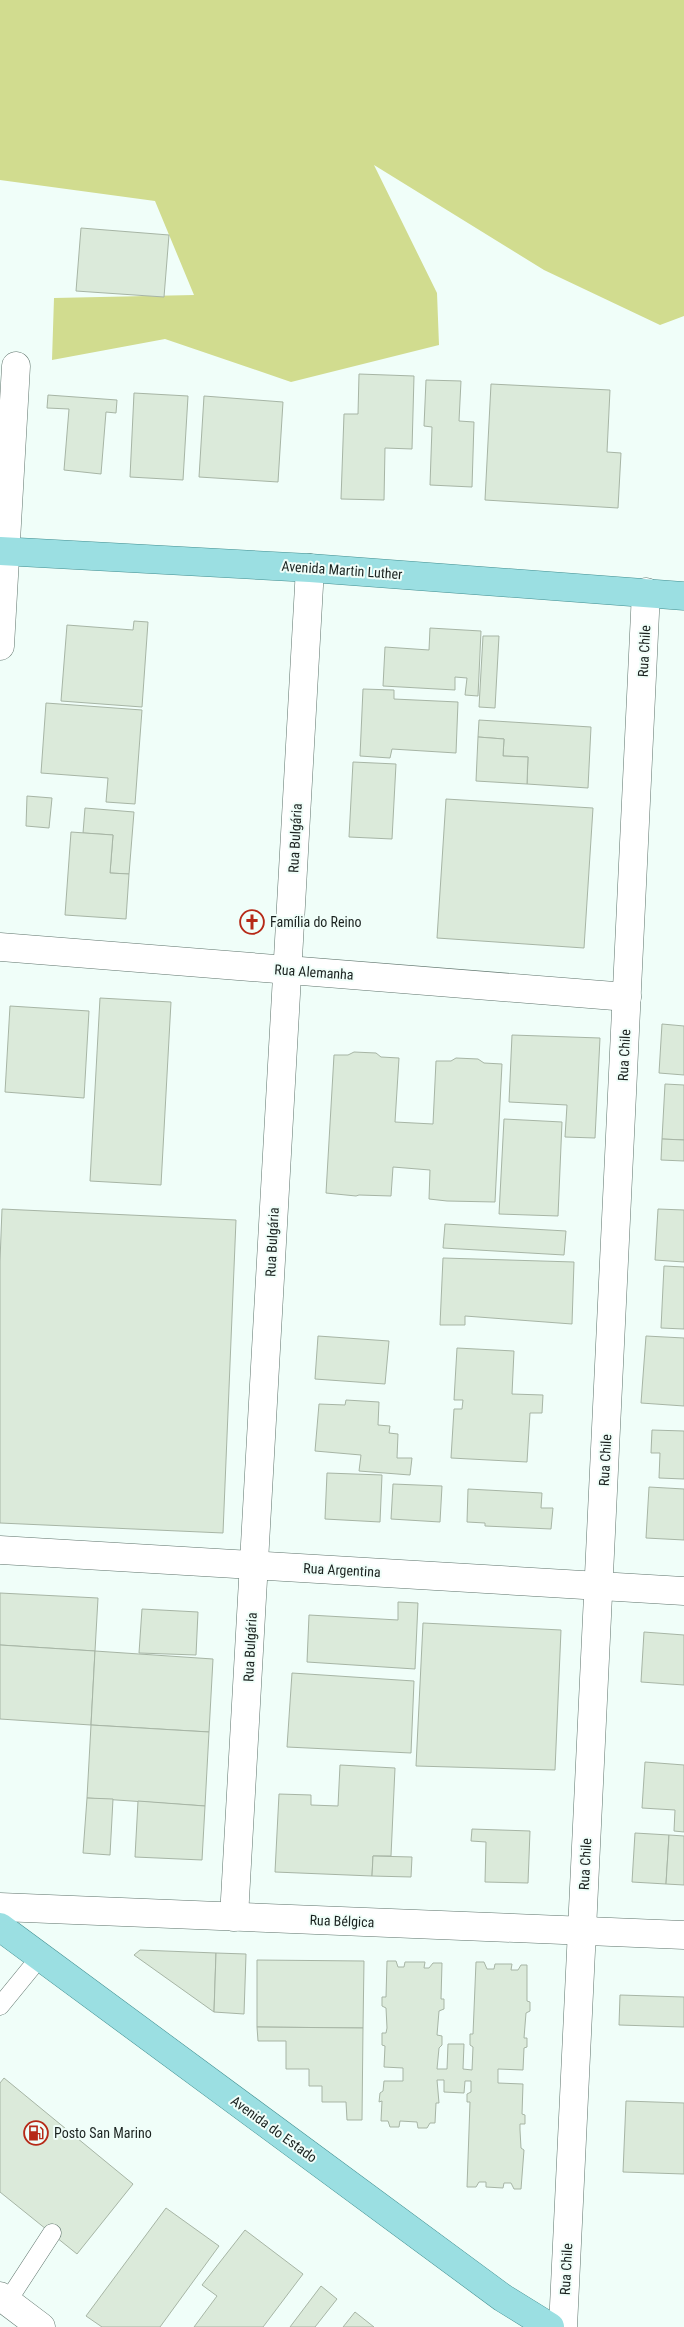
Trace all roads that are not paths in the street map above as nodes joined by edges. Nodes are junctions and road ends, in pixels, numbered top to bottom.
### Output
1 (16, 366) dead end
2 (3, 552) edge
3 (310, 568) junction
4 (646, 592) junction
5 (684, 596) edge
6 (0, 646) edge
7 (0, 947) edge
8 (287, 970) junction
9 (627, 997) junction
10 (0, 1550) edge
11 (254, 1565) junction
12 (599, 1586) junction
13 (684, 1591) edge
14 (0, 1907) edge
15 (234, 1917) junction
16 (0, 1927) edge
17 (582, 1931) junction
18 (684, 1935) edge
19 (40, 1957) junction
20 (0, 2006) edge
21 (52, 2234) dead end
22 (4, 2299) edge
23 (41, 2327) edge
24 (550, 2327) edge
25 (563, 2327) edge

1 - 2 street
2 - 3 main road, Avenida Martin Luther
2 - 6 street
3 - 4 main road, Avenida Martin Luther
3 - 8 street, Rua Bulgária
4 - 5 main road, Avenida Martin Luther
4 - 9 street, Rua Chile
7 - 8 street, Rua Alemanha
8 - 9 street, Rua Alemanha
8 - 11 street, Rua Bulgária
9 - 12 street, Rua Chile
10 - 11 street, Rua Argentina
11 - 12 street, Rua Argentina
11 - 15 street, Rua Bulgária
12 - 13 street, Rua Argentina
12 - 17 street, Rua Chile
14 - 15 street, Rua Bélgica
15 - 17 street, Rua Bélgica
16 - 19 main road, Avenida do Estado
17 - 18 street, Rua Bélgica
17 - 25 street, Rua Chile
19 - 20 lane
19 - 24 main road, Avenida do Estado
21 - 22 lane
22 - 23 street

